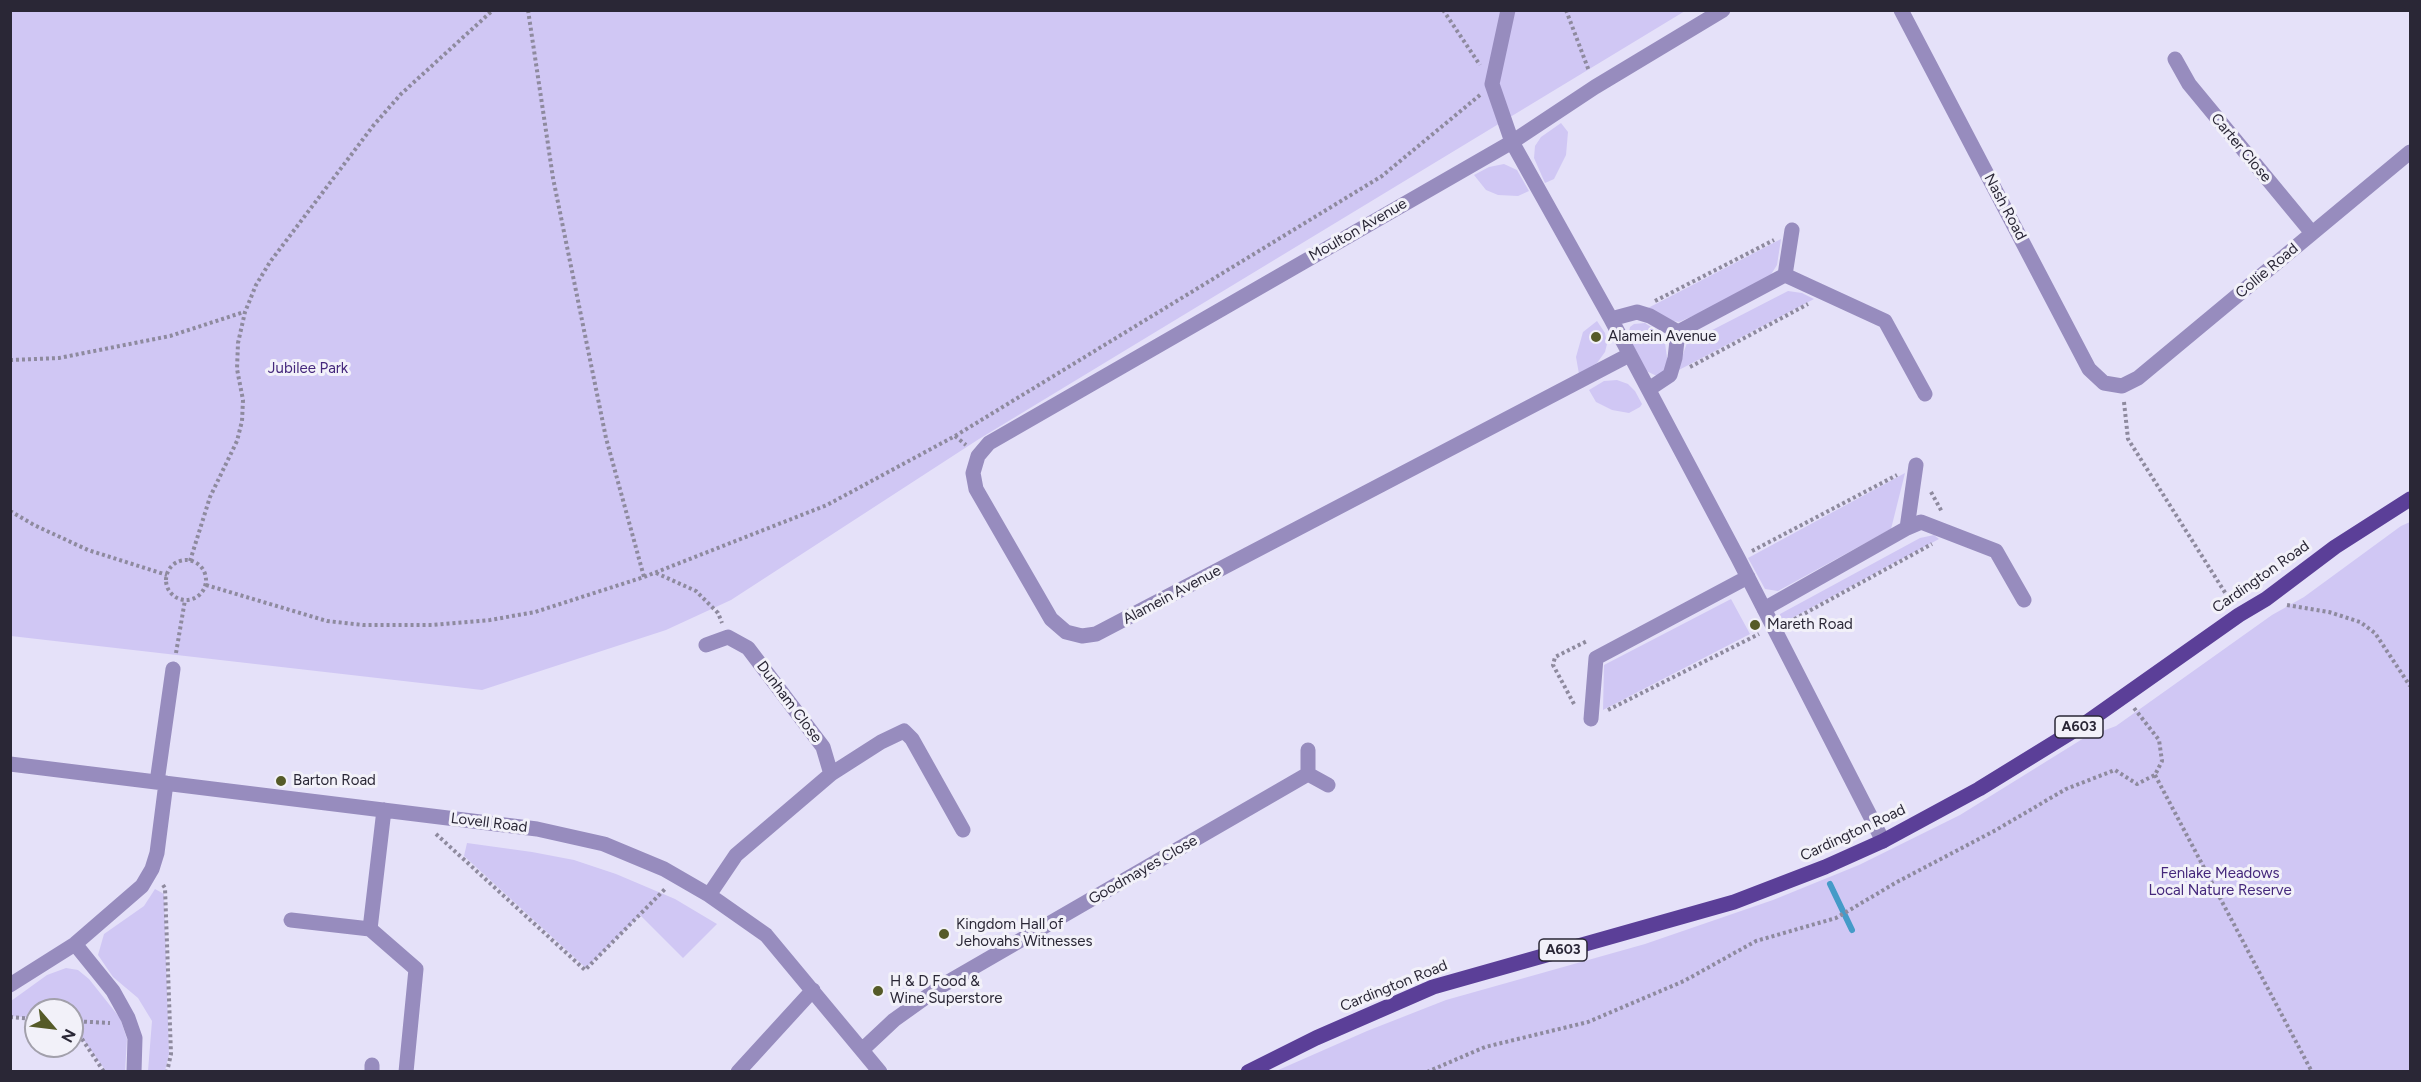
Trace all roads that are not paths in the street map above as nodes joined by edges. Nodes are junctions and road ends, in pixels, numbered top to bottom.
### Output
1 (1508, 10) edge
2 (1723, 10) edge
3 (1901, 10) edge
4 (2175, 59) dead end
5 (1512, 142) junction
6 (2410, 152) edge
7 (1792, 230) dead end
8 (2312, 233) junction
9 (1785, 275) junction
10 (1611, 319) junction
11 (1678, 332) junction
12 (1629, 355) junction
13 (2122, 386) joint
14 (1649, 389) junction
15 (1925, 394) dead end
16 (989, 443) joint
17 (1916, 465) dead end
18 (2410, 499) edge
19 (1906, 528) junction
20 (1748, 577) junction
21 (2024, 600) dead end
22 (1764, 609) junction
23 (706, 645) dead end
24 (173, 669) road end
25 (1591, 719) dead end
26 (1308, 750) dead end
27 (10, 764) edge
28 (831, 774) junction
29 (1308, 774) junction
30 (161, 782) junction
31 (1328, 785) dead end
32 (384, 810) junction
33 (963, 830) dead end
34 (1883, 842) junction
35 (709, 895) junction
36 (291, 920) dead end
37 (370, 929) junction
38 (75, 944) junction
39 (10, 985) edge
40 (813, 990) junction
41 (862, 1050) junction
42 (134, 1071) edge
43 (406, 1071) edge
44 (738, 1071) edge
45 (880, 1071) edge
46 (1248, 1071) edge

1 - 5 street
2 - 5 street, Moulton Avenue
3 - 13 street, Nash Road
4 - 8 street, Carter Close
5 - 10 street
5 - 16 street, Moulton Avenue
6 - 8 street, Collie Road
7 - 9 street
8 - 13 street, Collie Road
9 - 11 street
9 - 15 street
10 - 11 street
10 - 12 street
11 - 14 street
12 - 14 street
12 - 16 street, Alamein Avenue
14 - 20 street
17 - 19 street
18 - 34 main road, Cardington Road / A603
19 - 21 street
19 - 22 street
20 - 22 street
20 - 25 street
22 - 34 street
23 - 28 street, Dunham Close
24 - 30 street
26 - 29 street
27 - 30 street, Lovell Road
28 - 33 street
28 - 35 street
29 - 31 street
29 - 41 street, Goodmayes Close
30 - 32 street, Lovell Road
30 - 38 street
32 - 35 street, Lovell Road
32 - 37 street
34 - 46 main road, Cardington Road / A603
35 - 40 street, Lovell Road
36 - 37 street
37 - 43 street
38 - 39 street
38 - 42 street
40 - 41 street, Lovell Road
40 - 44 street
41 - 45 street, Lovell Road

